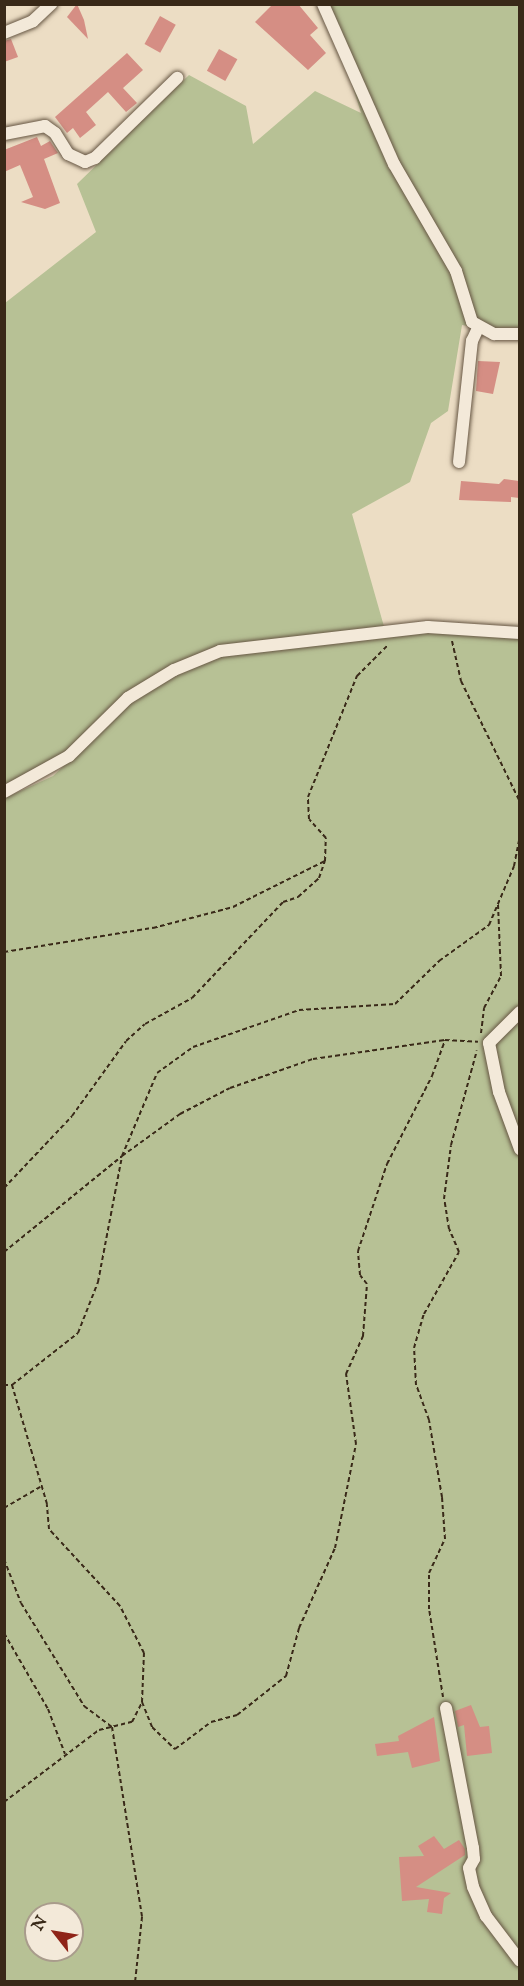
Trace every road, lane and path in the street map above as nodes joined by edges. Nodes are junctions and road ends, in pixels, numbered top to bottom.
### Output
1 (51, 4) edge
2 (322, 4) edge
3 (4, 33) edge
4 (177, 78) dead end
5 (4, 134) edge
6 (478, 328) junction
7 (519, 334) edge
8 (459, 462) dead end
9 (450, 630) junction
10 (519, 633) edge
11 (394, 641) dead end
12 (4, 792) edge
13 (519, 802) edge
14 (519, 836) edge
15 (518, 854) edge
16 (326, 861) junction
17 (498, 903) junction
18 (4, 952) edge
19 (519, 1012) edge
20 (445, 1040) junction
21 (479, 1042) junction
22 (519, 1149) edge
23 (122, 1156) junction
24 (4, 1188) edge
25 (4, 1252) edge
26 (4, 1385) edge
27 (12, 1385) junction
28 (40, 1486) junction
29 (4, 1508) edge
30 (4, 1559) edge
31 (4, 1633) edge
32 (142, 1702) junction
33 (446, 1708) joint
34 (112, 1727) junction
35 (64, 1754) junction
36 (4, 1802) edge
37 (519, 1961) edge
38 (135, 1982) edge

1 - 3 street
2 - 6 street
4 - 5 street
6 - 7 street
6 - 8 street
9 - 10 street
9 - 12 street
9 - 13 path
11 - 16 path
14 - 15 path
15 - 17 path
16 - 18 path
16 - 24 path
17 - 21 path
17 - 23 path
19 - 22 street
20 - 21 path
20 - 23 path
20 - 32 path
21 - 33 path
23 - 25 path
23 - 27 path
26 - 27 path
27 - 28 path
28 - 29 path
28 - 32 path
30 - 34 path
31 - 35 path
32 - 34 path
33 - 37 street
34 - 35 path
34 - 38 path
35 - 36 path

